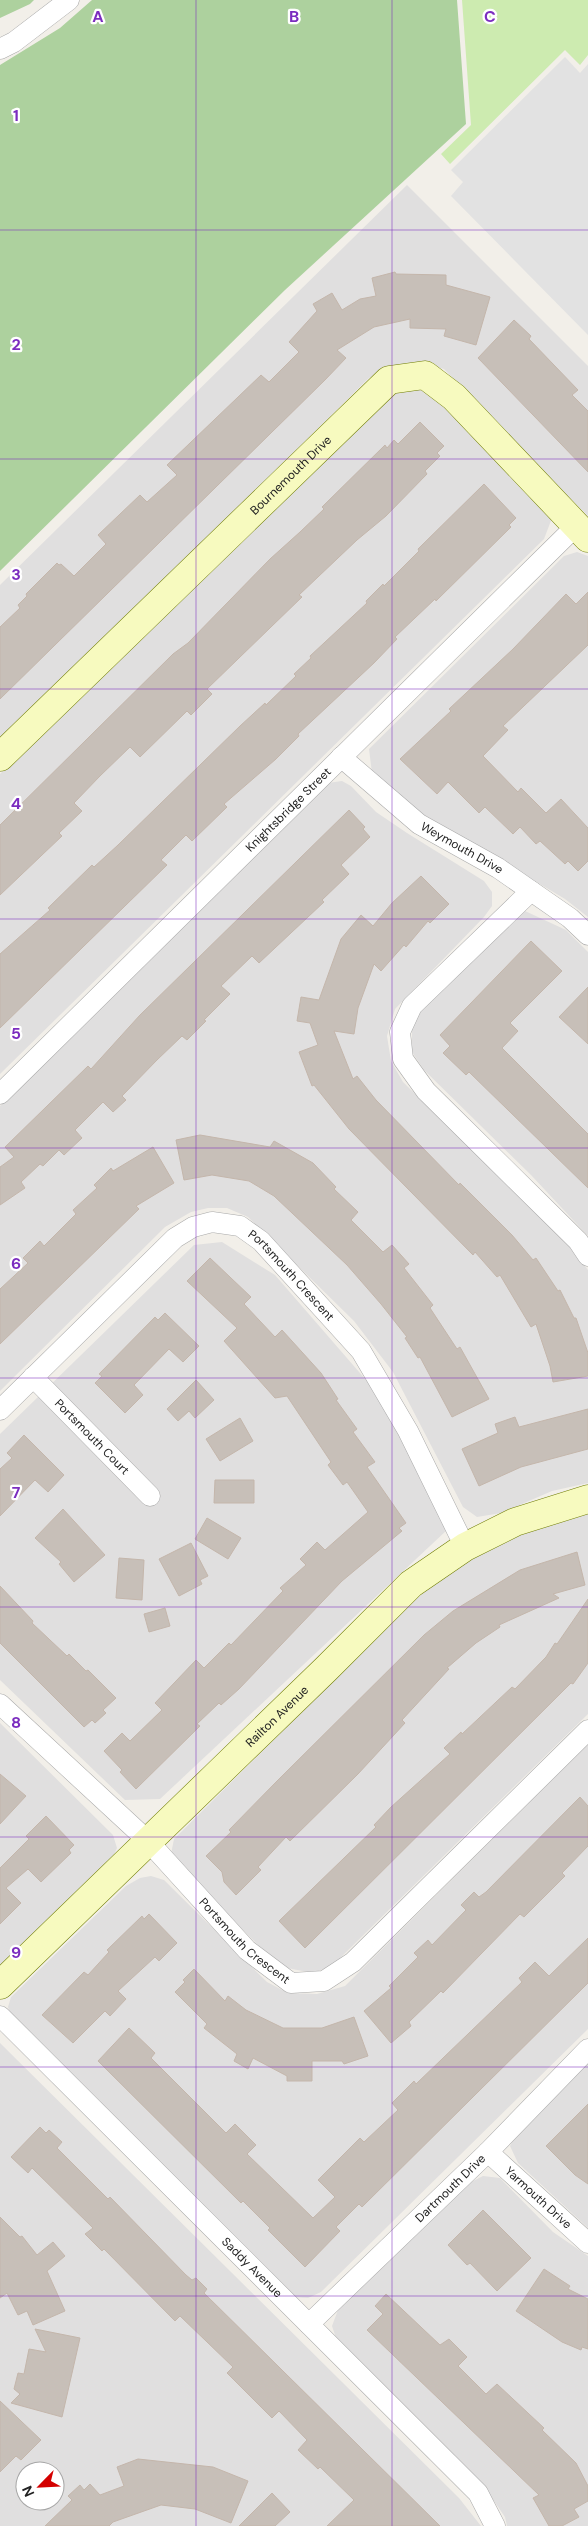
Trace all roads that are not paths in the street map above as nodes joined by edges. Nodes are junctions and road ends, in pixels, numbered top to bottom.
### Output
1 (69, 0) edge
2 (0, 49) edge
3 (582, 532) edge
4 (0, 757) edge
5 (341, 757) junction
6 (531, 891) junction
7 (588, 935) edge
8 (0, 1094) edge
9 (588, 1256) edge
10 (34, 1377) junction
11 (0, 1410) edge
12 (150, 1496) dead end
13 (588, 1499) edge
14 (465, 1547) junction
15 (0, 1704) edge
16 (588, 1730) edge
17 (148, 1841) junction
18 (0, 1985) edge
19 (0, 2016) edge
20 (588, 2049) edge
21 (488, 2152) junction
22 (588, 2243) edge
23 (309, 2324) junction
24 (495, 2526) edge

1 - 2 street
3 - 4 street, Bournemouth Drive
3 - 5 street, Knightsbridge Street
5 - 6 street, Weymouth Drive
5 - 8 street, Knightsbridge Street
6 - 7 street, Weymouth Drive
6 - 9 street
10 - 11 street, Portsmouth Crescent
10 - 12 street, Portsmouth Court
10 - 14 street, Portsmouth Crescent
13 - 14 street, Railton Avenue
14 - 17 street, Railton Avenue
15 - 17 street, Portsmouth Crescent
16 - 17 street, Portsmouth Crescent
17 - 18 street, Railton Avenue
19 - 23 street, Saddy Avenue
20 - 21 street, Dartmouth Drive
21 - 22 street, Yarmouth Drive
21 - 23 street, Dartmouth Drive
23 - 24 street, Saddy Avenue

